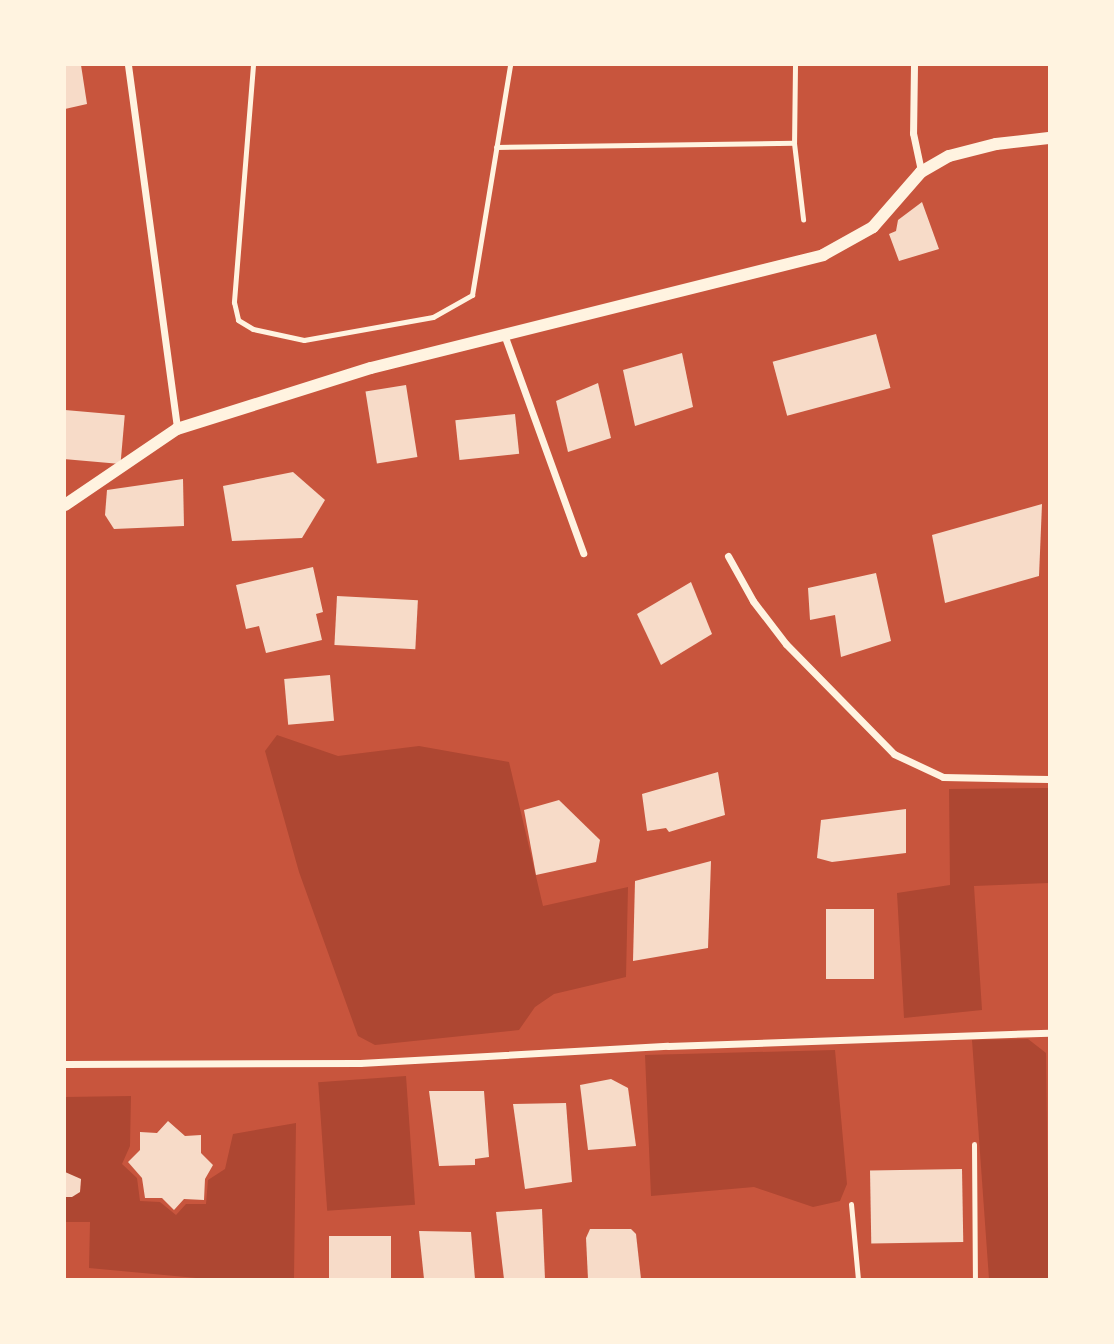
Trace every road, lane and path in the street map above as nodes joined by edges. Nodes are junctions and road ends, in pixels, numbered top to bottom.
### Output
1 (128, 65) edge
2 (253, 65) edge
3 (510, 65) edge
4 (795, 65) edge
5 (914, 65) edge
6 (1049, 138) edge
7 (794, 143) junction
8 (496, 147) junction
9 (921, 172) junction
10 (803, 219) dead end
11 (505, 337) junction
12 (177, 429) junction
13 (65, 505) edge
14 (583, 553) dead end
15 (728, 556) dead end
16 (1049, 779) edge
17 (1049, 1033) edge
18 (65, 1064) edge
19 (974, 1144) dead end
20 (851, 1204) dead end
21 (858, 1279) edge
22 (975, 1279) edge

1 - 12 street
2 - 8 lane
3 - 8 lane
4 - 7 lane
5 - 9 street
6 - 9 street
7 - 8 lane
7 - 10 lane
9 - 11 street
11 - 12 street
11 - 14 street
12 - 13 street
15 - 16 street
17 - 18 street
19 - 22 lane
20 - 21 lane

